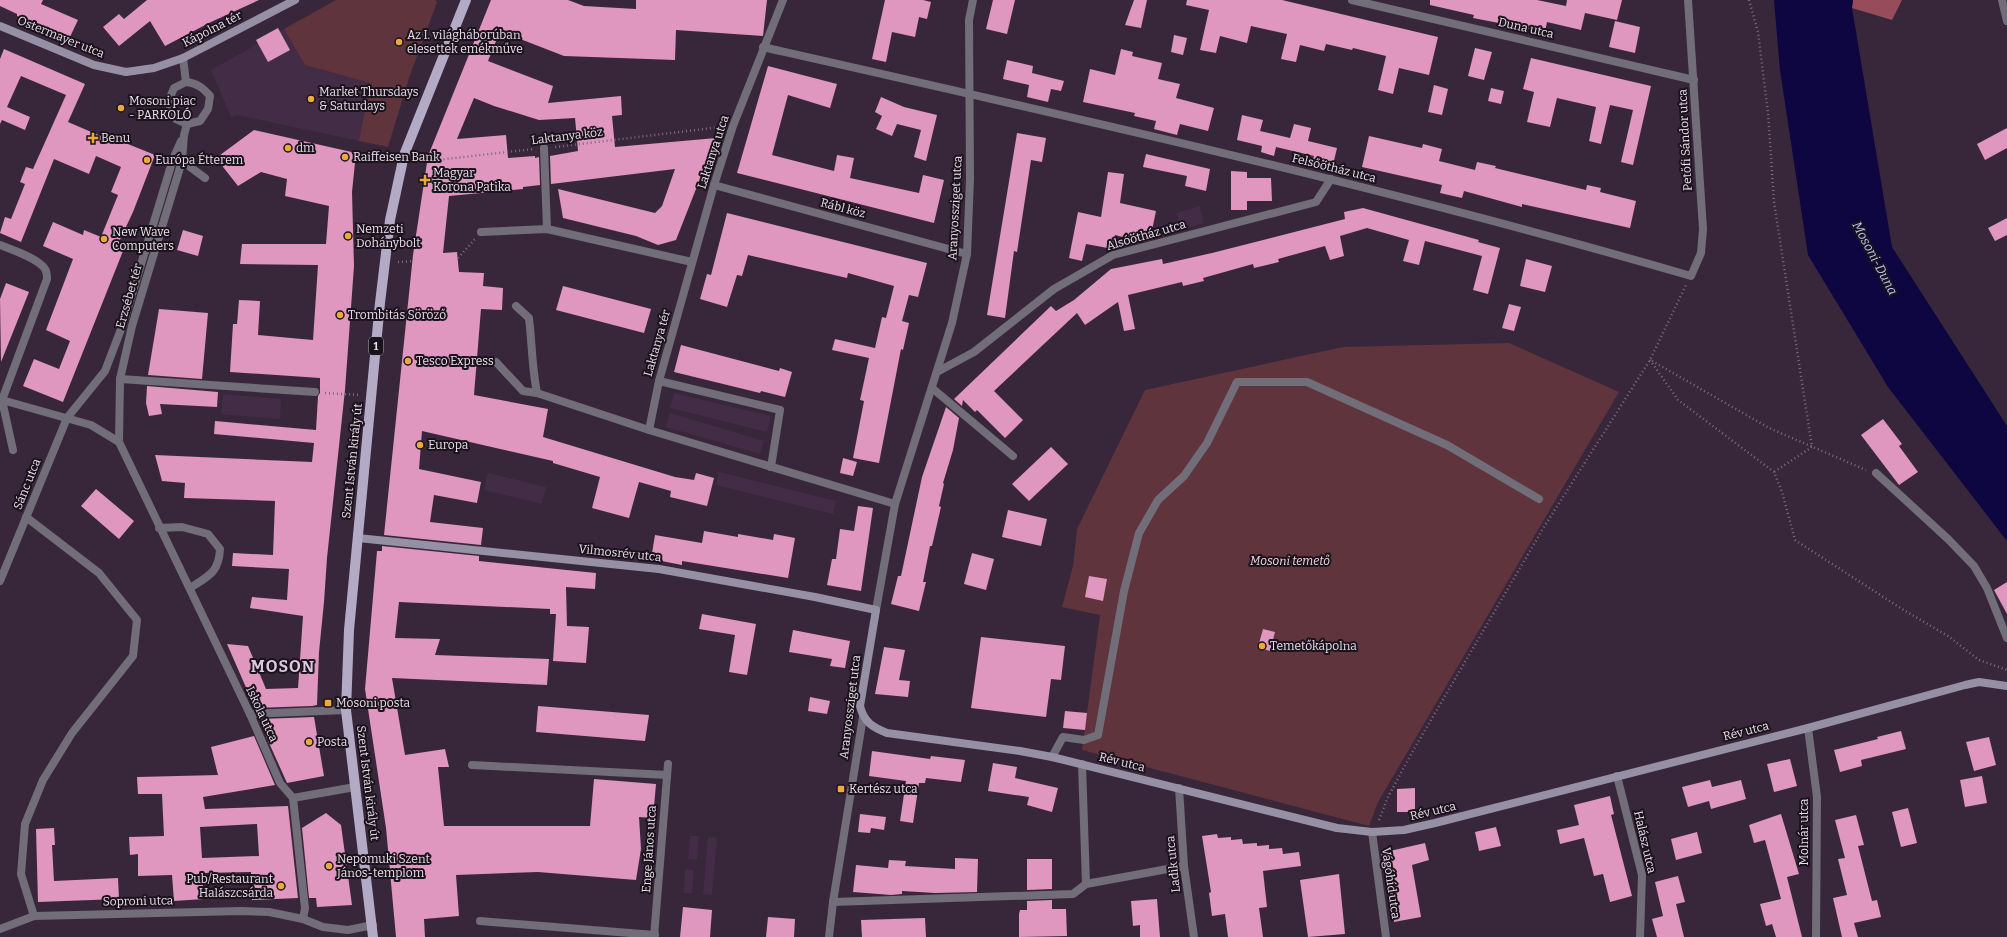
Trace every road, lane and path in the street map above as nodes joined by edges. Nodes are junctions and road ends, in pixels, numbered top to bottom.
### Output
1 (295, 0) edge
2 (466, 0) edge
3 (783, 0) edge
4 (973, 0) edge
5 (1352, 0) edge
6 (1688, 0) edge
7 (1749, 0) edge
8 (2002, 0) edge
9 (2007, 21) edge
10 (0, 26) edge
11 (763, 47) junction
12 (183, 58) junction
13 (1694, 80) junction
14 (186, 82) junction
15 (969, 94) junction
16 (187, 124) junction
17 (733, 126) junction
18 (184, 135) junction
19 (544, 148) junction
20 (404, 155) junction
21 (182, 161) junction
22 (205, 178) dead end
23 (1331, 179) junction
24 (714, 186) junction
25 (547, 228) junction
26 (481, 232) joint
27 (0, 245) edge
28 (967, 254) junction
29 (458, 258) dead end
30 (692, 262) junction
31 (1690, 276) junction
32 (516, 306) dead end
33 (1650, 360) junction
34 (496, 362) dead end
35 (937, 372) junction
36 (120, 379) junction
37 (659, 381) junction
38 (932, 388) junction
39 (315, 392) joint
40 (537, 393) junction
41 (372, 395) junction
42 (1, 401) edge
43 (66, 418) junction
44 (649, 430) junction
45 (119, 442) junction
46 (1812, 447) junction
47 (13, 450) dead end
48 (1013, 456) dead end
49 (771, 467) junction
50 (1774, 472) junction
51 (1876, 473) joint
52 (1539, 499) dead end
53 (895, 504) junction
54 (26, 517) junction
55 (159, 528) junction
56 (358, 538) junction
57 (0, 581) edge
58 (190, 588) junction
59 (876, 610) junction
60 (2007, 638) edge
61 (2007, 670) edge
62 (2007, 686) edge
63 (346, 710) junction
64 (250, 714) junction
65 (863, 717) junction
66 (1808, 728) junction
67 (1052, 757) junction
68 (668, 764) dead end
69 (1082, 764) junction
70 (472, 765) dead end
71 (667, 775) junction
72 (1617, 776) junction
73 (355, 787) junction
74 (1179, 788) junction
75 (293, 798) junction
76 (1372, 832) junction
77 (1184, 866) junction
78 (1086, 884) junction
79 (833, 902) junction
80 (34, 916) junction
81 (303, 919) junction
82 (480, 921) dead end
83 (372, 925) junction
84 (0, 929) edge
85 (654, 936) edge
86 (373, 937) edge
87 (829, 937) edge
88 (1194, 937) edge
89 (1386, 937) edge
90 (1640, 937) edge
91 (1816, 937) edge

1 - 12 main road, Kápolna tér
2 - 20 main road, Szent István király út / 1
3 - 11 street, Laktanya utca
4 - 15 street, Aranyossziget utca
5 - 13 street, Duna utca
6 - 13 street, Petőfi Sándor utca
7 - 46 path
8 - 9 street
10 - 12 main road, Ostermayer utca
11 - 15 street
11 - 17 street, Laktanya utca
12 - 14 street
13 - 31 street, Petőfi Sándor utca
14 - 16 street
14 - 16 street
15 - 23 street, Felsőötház utca
15 - 28 street, Aranyossziget utca
16 - 18 street, Erzsébet tér
17 - 19 path, Laktanya köz
17 - 24 street, Laktanya utca
18 - 21 street, Erzsébet tér
18 - 43 street, Erzsébet tér
19 - 20 path, Laktanya köz
19 - 25 street
20 - 41 main road, Szent István király út / 1
21 - 22 street
21 - 36 street, Erzsébet tér
23 - 31 street, Felsőötház utca
23 - 35 street, Alsóötház utca
24 - 28 street, Rábl köz
24 - 30 street, Laktanya utca
25 - 26 street
25 - 30 street
26 - 29 path
27 - 42 street
28 - 35 street, Aranyossziget utca
30 - 37 street, Laktanya tér
31 - 33 path
32 - 40 street
33 - 46 path
33 - 50 path
33 - 76 path
34 - 40 street
35 - 38 street, Aranyossziget utca
36 - 39 street
36 - 45 street, Erzsébet tér
37 - 44 street, Laktanya tér
37 - 49 street
38 - 48 street
38 - 53 street, Aranyossziget utca
39 - 41 path
40 - 44 street
41 - 56 main road, Szent István király út / 1
42 - 43 street
42 - 47 street
43 - 45 street
43 - 54 street, Sánc utca
44 - 49 street
45 - 55 street, Erzsébet tér
46 - 50 path
46 - 51 path
49 - 53 street
50 - 61 path
51 - 60 street
52 - 67 street
53 - 59 street, Aranyossziget utca
54 - 57 street, Sánc utca
54 - 80 street
55 - 58 street, Iskola utca
55 - 58 street
56 - 59 main road, Vilmosrév utca
56 - 63 main road, Szent István király út / 1
58 - 64 street, Iskola utca
59 - 65 main road, Aranyossziget utca
62 - 66 main road, Rév utca
63 - 64 street
63 - 73 main road, Szent István király út / 1
64 - 75 street, Iskola utca
65 - 67 main road, Rév utca
65 - 79 street, Aranyossziget utca
66 - 72 main road, Rév utca
66 - 91 street, Molnár utca
67 - 69 main road, Rév utca
68 - 71 street, Enge János utca
69 - 74 main road, Rév utca
69 - 78 street
70 - 71 street
71 - 85 street, Enge János utca
72 - 76 main road, Rév utca
72 - 90 street, Halász utca
73 - 75 street
73 - 83 main road, Szent István király út / 1
74 - 76 main road, Rév utca
74 - 77 street, Ladik utca
75 - 81 street
76 - 89 street, Vágóhíd utca
77 - 78 street
77 - 88 street, Ladik utca
78 - 79 street
79 - 87 street, Aranyossziget utca
80 - 81 street, Soproni utca
80 - 84 street, Soproni utca
81 - 83 street, Soproni utca
82 - 85 street
83 - 86 main road, Szent István király út / 1

